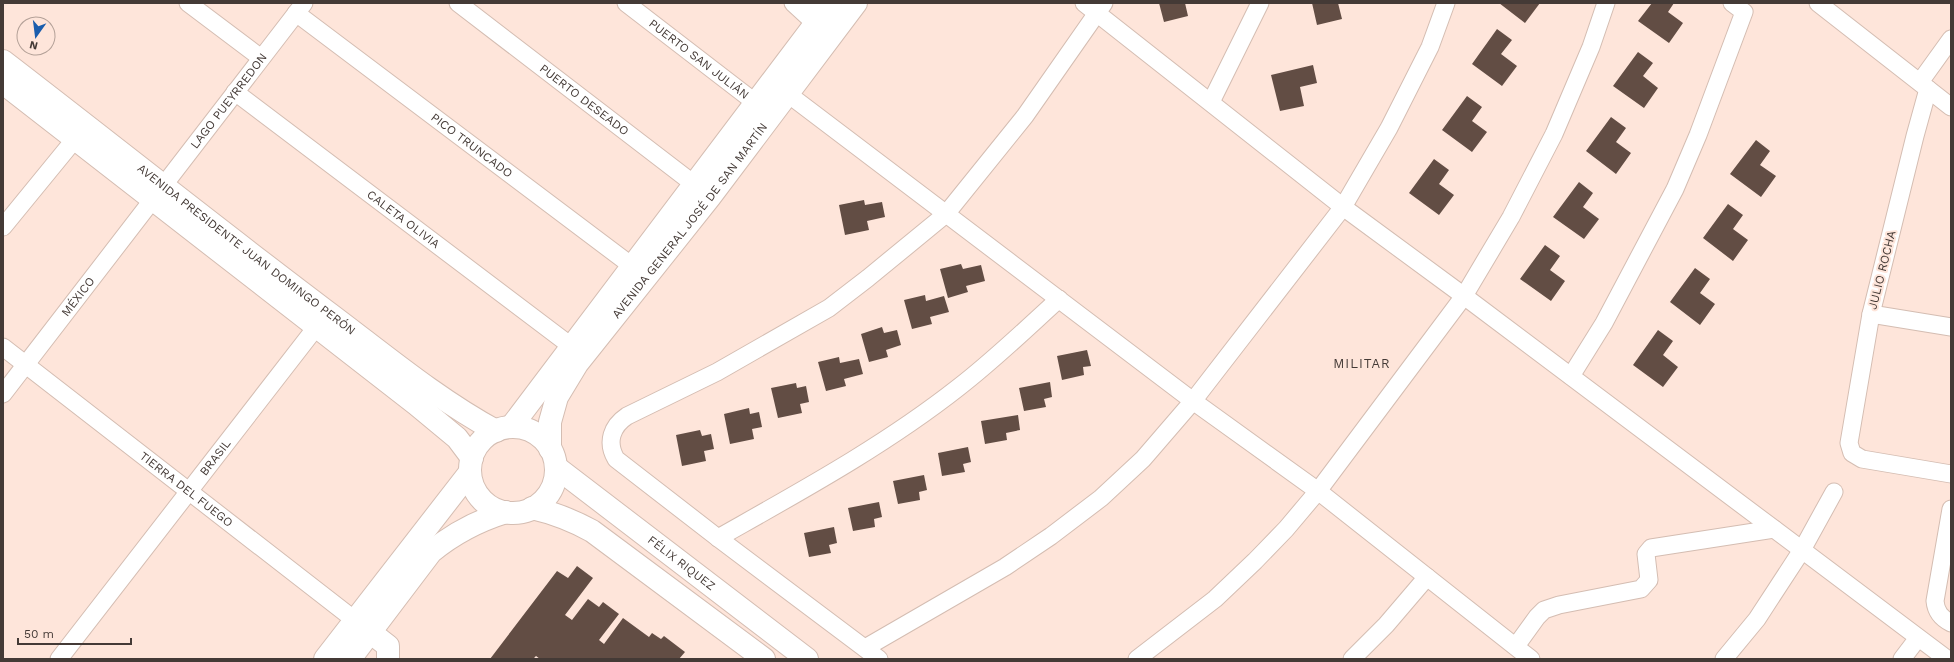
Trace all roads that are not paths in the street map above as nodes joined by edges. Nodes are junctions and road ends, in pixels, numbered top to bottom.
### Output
1 (188, 3) edge
2 (458, 3) edge
3 (626, 3) edge
4 (793, 3) edge
5 (831, 3) edge
6 (856, 3) edge
7 (1084, 3) edge
8 (1260, 3) edge
9 (1446, 3) edge
10 (1606, 3) edge
11 (1732, 3) edge
12 (1818, 3) edge
13 (300, 8) edge
14 (1101, 8) edge
15 (819, 21) edge
16 (1951, 39) edge
17 (261, 58) junction
18 (3, 61) edge
19 (3, 83) edge
20 (1924, 85) junction
21 (235, 92) junction
22 (788, 94) junction
23 (1211, 102) junction
24 (1951, 107) edge
25 (764, 109) junction
26 (75, 139) junction
27 (702, 190) junction
28 (158, 192) junction
29 (1343, 207) junction
30 (946, 214) junction
31 (3, 227) edge
32 (639, 273) junction
33 (1464, 296) junction
34 (1059, 299) junction
35 (1871, 314) junction
36 (322, 319) junction
37 (1951, 326) edge
38 (571, 346) junction
39 (3, 347) edge
40 (26, 365) junction
41 (1571, 376) junction
42 (3, 394) edge
43 (1193, 401) junction
44 (503, 429) junction
45 (553, 458) junction
46 (471, 465) junction
47 (1951, 474) edge
48 (189, 491) junction
49 (1318, 491) junction
50 (1834, 492) dead end
51 (532, 508) junction
52 (1951, 509) edge
53 (506, 512) junction
54 (1774, 529) junction
55 (718, 538) junction
56 (1802, 550) junction
57 (1427, 577) junction
58 (1945, 619) edge
59 (362, 626) junction
60 (1918, 638) junction
61 (1516, 646) junction
62 (865, 648) junction
63 (59, 659) edge
64 (325, 659) edge
65 (350, 659) edge
66 (388, 659) edge
67 (764, 659) edge
68 (807, 659) edge
69 (879, 659) edge
70 (1137, 659) edge
71 (1352, 659) edge
72 (1531, 659) edge
73 (1724, 659) edge
74 (1902, 659) edge
75 (1947, 659) edge

1 - 17 street
2 - 27 street, PUERTO DESEADO
3 - 25 street, PUERTO SAN JULIÁN
4 - 15 street
5 - 15 main road, AVENIDA GENERAL JOSÉ DE SAN MARTÍN
6 - 15 main road, AVENIDA GENERAL JOSÉ DE SAN MARTÍN
7 - 14 street
8 - 23 street
9 - 29 street
10 - 33 street
11 - 41 street
12 - 20 street
13 - 17 street, LAGO PUEYRREDON
13 - 32 street, PICO TRUNCADO
14 - 23 street
14 - 30 street
15 - 22 main road, AVENIDA GENERAL JOSÉ DE SAN MARTÍN
15 - 25 main road, AVENIDA GENERAL JOSÉ DE SAN MARTÍN
16 - 20 street, JULIO ROCHA
17 - 21 street, LAGO PUEYRREDON
18 - 28 main road, AVENIDA PRESIDENTE JUAN DOMINGO PERÓN
19 - 26 main road, AVENIDA PRESIDENTE JUAN DOMINGO PERÓN
20 - 24 street
20 - 35 street, JULIO ROCHA
21 - 28 street, LAGO PUEYRREDON
21 - 38 street, CALETA OLIVIA
22 - 25 main road, AVENIDA GENERAL JOSÉ DE SAN MARTÍN
22 - 30 street
23 - 29 street
25 - 27 main road, AVENIDA GENERAL JOSÉ DE SAN MARTÍN
26 - 28 main road, AVENIDA PRESIDENTE JUAN DOMINGO PERÓN
26 - 31 street
27 - 32 main road, AVENIDA GENERAL JOSÉ DE SAN MARTÍN
28 - 36 main road, AVENIDA PRESIDENTE JUAN DOMINGO PERÓN
28 - 40 street, MÉXICO
29 - 33 street
29 - 43 street
30 - 34 street
30 - 55 street
32 - 38 main road, AVENIDA GENERAL JOSÉ DE SAN MARTÍN
32 - 45 main road, AVENIDA GENERAL JOSÉ DE SAN MARTÍN
33 - 41 street
33 - 49 street
34 - 43 street
34 - 55 street
35 - 37 street
35 - 47 street, JULIO ROCHA
36 - 44 main road, AVENIDA PRESIDENTE JUAN DOMINGO PERÓN
36 - 46 main road, AVENIDA PRESIDENTE JUAN DOMINGO PERÓN
36 - 48 street, BRASIL
38 - 44 main road, AVENIDA GENERAL JOSÉ DE SAN MARTÍN
39 - 40 street, TIERRA DEL FUEGO
40 - 42 street, MÉXICO
40 - 48 street, TIERRA DEL FUEGO
41 - 54 street
43 - 49 street
43 - 62 street
44 - 45 main road
44 - 46 main road, AVENIDA GENERAL JOSÉ DE SAN MARTÍN
45 - 51 main road, AVENIDA GENERAL JOSÉ DE SAN MARTÍN
45 - 68 main road, FÉLIX RIQUEZ
46 - 53 main road, AVENIDA GENERAL JOSÉ DE SAN MARTÍN
46 - 59 main road, AVENIDA GENERAL JOSÉ DE SAN MARTÍN
48 - 59 street, TIERRA DEL FUEGO
48 - 63 street, BRASIL
49 - 57 street
49 - 70 street
50 - 56 street
51 - 53 main road, AVENIDA GENERAL JOSÉ DE SAN MARTÍN
51 - 67 main road
52 - 58 street
53 - 59 main road, AVENIDA GENERAL JOSÉ DE SAN MARTÍN
54 - 56 street
54 - 61 street
55 - 62 street
56 - 60 street
56 - 73 street
57 - 61 street
57 - 71 street
59 - 64 main road, AVENIDA GENERAL JOSÉ DE SAN MARTÍN
59 - 65 main road, AVENIDA GENERAL JOSÉ DE SAN MARTÍN
59 - 66 main road
60 - 74 street
60 - 75 street
61 - 72 street
62 - 69 street

